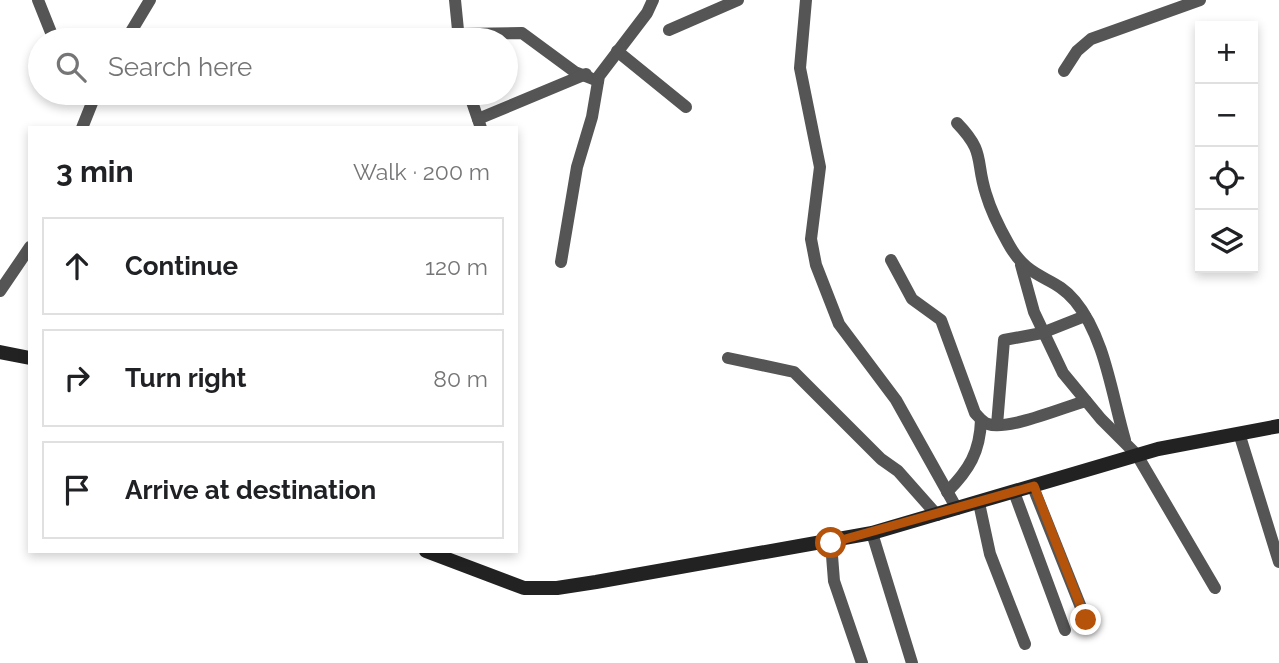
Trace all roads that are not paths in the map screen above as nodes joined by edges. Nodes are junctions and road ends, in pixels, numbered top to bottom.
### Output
1 (38, 0) edge
2 (150, 0) edge
3 (455, 0) edge
4 (653, 0) edge
5 (738, 0) edge
6 (806, 0) edge
7 (1200, 0) edge
8 (49, 28) edge
9 (133, 28) edge
10 (458, 28) edge
11 (670, 30) dead end
12 (518, 33) edge
13 (617, 51) junction
14 (1064, 71) dead end
15 (581, 75) junction
16 (601, 75) junction
17 (91, 105) edge
18 (473, 105) edge
19 (518, 105) edge
20 (518, 105) edge
21 (686, 107) dead end
22 (957, 122) dead end
23 (480, 123) edge
24 (83, 126) edge
25 (28, 250) edge
26 (891, 260) dead end
27 (561, 262) dead end
28 (1021, 265) junction
29 (0, 291) edge
30 (1085, 316) junction
31 (1042, 333) junction
32 (0, 352) edge
33 (28, 358) edge
34 (728, 358) dead end
35 (1086, 401) junction
36 (981, 421) junction
37 (997, 425) junction
38 (1279, 426) edge
39 (1239, 433) junction
40 (1126, 444) junction
41 (1137, 455) junction
42 (1034, 486) junction
43 (947, 492) junction
44 (1014, 492) junction
45 (979, 503) junction
46 (957, 509) junction
47 (937, 515) junction
48 (872, 533) junction
49 (831, 543) junction
50 (431, 553) edge
51 (1279, 562) edge
52 (1215, 588) dead end
53 (1086, 620) dead end
54 (1065, 630) dead end
55 (1025, 644) dead end
56 (862, 663) edge
57 (912, 663) edge

1 - 8 street
2 - 9 street
3 - 10 street
4 - 13 street
5 - 11 street
6 - 43 street
7 - 14 street
12 - 15 street
13 - 16 street
13 - 21 street
15 - 16 street
15 - 19 street
16 - 27 street
17 - 24 street
18 - 23 street
20 - 23 street
22 - 28 street
25 - 29 street
26 - 36 street
28 - 30 street
28 - 31 street
30 - 31 street
30 - 40 street
31 - 35 street
31 - 37 street
32 - 33 street
34 - 47 street
35 - 37 street
35 - 40 street
36 - 37 street
36 - 43 street
38 - 39 street
39 - 41 street
39 - 51 street
40 - 41 street
41 - 42 street
41 - 52 street
42 - 44 street
42 - 53 street
43 - 46 street
44 - 45 street
44 - 54 street
45 - 46 street
45 - 55 street
46 - 47 street
47 - 48 street
48 - 49 street
48 - 57 street
49 - 50 street
49 - 56 street

